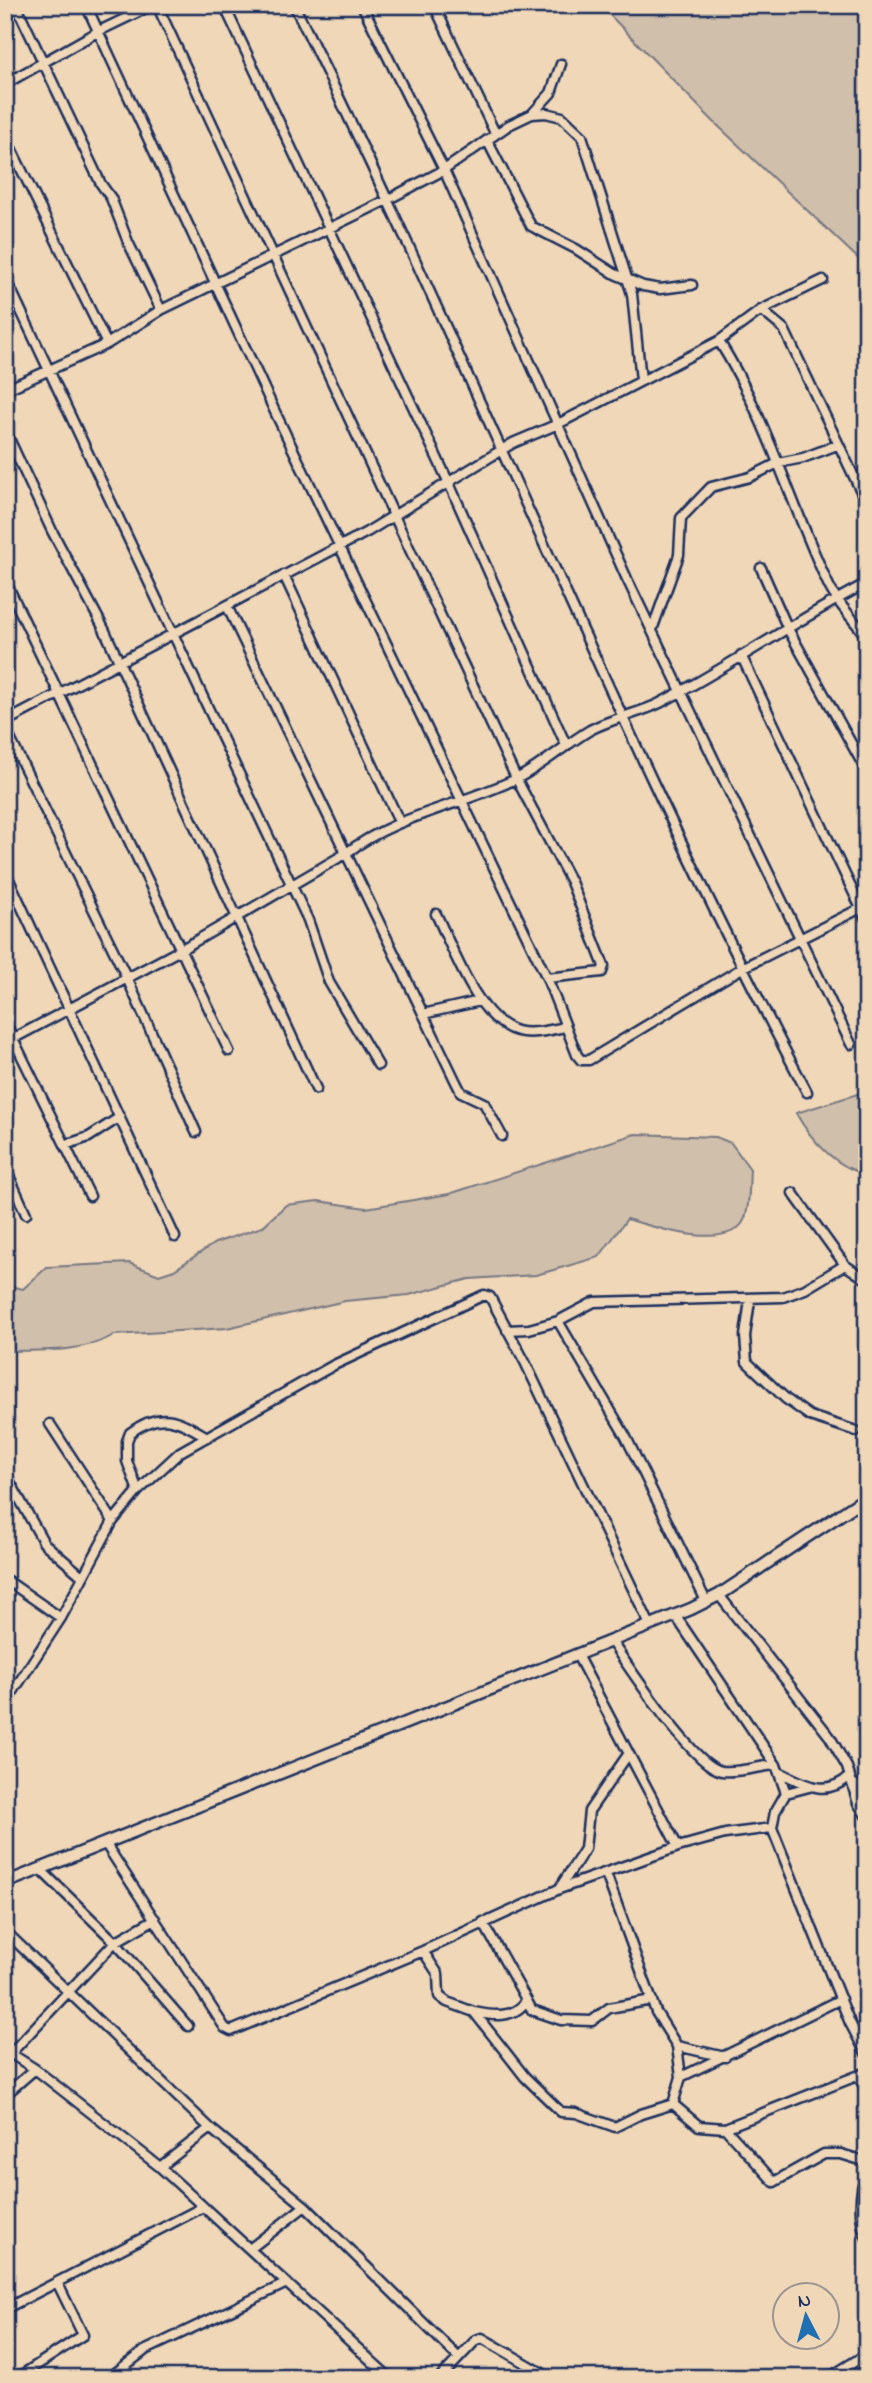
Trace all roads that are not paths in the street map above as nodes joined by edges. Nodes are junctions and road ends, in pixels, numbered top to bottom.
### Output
1 (16, 5) edge
2 (86, 5) edge
3 (155, 5) edge
4 (224, 5) edge
5 (294, 5) edge
6 (362, 5) edge
7 (435, 5) edge
8 (99, 31) junction
9 (42, 63) junction
10 (561, 64) dead end
11 (5, 84) edge
12 (532, 114) junction
13 (495, 133) junction
14 (5, 136) edge
15 (487, 140) junction
16 (444, 170) junction
17 (386, 201) junction
18 (328, 229) junction
19 (273, 257) junction
20 (5, 277) edge
21 (628, 277) junction
22 (823, 280) dead end
23 (215, 283) junction
24 (692, 285) dead end
25 (161, 310) junction
26 (761, 310) junction
27 (719, 341) junction
28 (107, 344) junction
29 (48, 371) junction
30 (641, 380) junction
31 (5, 390) edge
32 (558, 424) junction
33 (5, 430) edge
34 (837, 445) junction
35 (501, 451) junction
36 (778, 463) junction
37 (448, 481) junction
38 (867, 504) edge
39 (396, 516) junction
40 (340, 546) junction
41 (761, 568) dead end
42 (284, 575) junction
43 (5, 580) edge
44 (867, 583) edge
45 (836, 599) junction
46 (227, 606) junction
47 (788, 629) junction
48 (652, 630) junction
49 (174, 634) junction
50 (867, 638) edge
51 (741, 655) junction
52 (117, 662) junction
53 (682, 689) junction
54 (60, 693) junction
55 (624, 715) junction
56 (5, 722) edge
57 (5, 728) edge
58 (566, 745) junction
59 (867, 772) edge
60 (516, 778) junction
61 (463, 802) junction
62 (400, 821) junction
63 (345, 854) junction
64 (5, 871) edge
65 (291, 885) junction
66 (863, 906) edge
67 (436, 914) dead end
68 (236, 917) junction
69 (867, 921) edge
70 (800, 937) junction
71 (182, 949) junction
72 (741, 968) junction
73 (127, 978) junction
74 (547, 978) junction
75 (480, 1001) junction
76 (70, 1009) junction
77 (423, 1014) junction
78 (5, 1022) edge
79 (565, 1027) junction
80 (9, 1041) edge
81 (851, 1044) dead end
82 (229, 1051) dead end
83 (378, 1065) dead end
84 (316, 1089) dead end
85 (807, 1092) dead end
86 (120, 1117) junction
87 (196, 1132) dead end
88 (502, 1136) dead end
89 (65, 1145) junction
90 (5, 1167) edge
91 (793, 1193) dead end
92 (90, 1196) dead end
93 (26, 1214) dead end
94 (175, 1237) dead end
95 (845, 1265) junction
96 (867, 1280) edge
97 (750, 1300) junction
98 (558, 1321) junction
99 (507, 1330) junction
100 (50, 1424) dead end
101 (856, 1431) dead end
102 (206, 1437) junction
103 (5, 1473) edge
104 (138, 1491) junction
105 (867, 1497) edge
106 (114, 1521) junction
107 (82, 1577) junction
108 (5, 1579) edge
109 (719, 1595) junction
110 (706, 1601) junction
111 (675, 1615) junction
112 (61, 1618) junction
113 (650, 1625) junction
114 (611, 1641) junction
115 (577, 1655) junction
116 (5, 1704) edge
117 (627, 1756) junction
118 (778, 1769) junction
119 (851, 1781) junction
120 (809, 1787) junction
121 (867, 1790) edge
122 (786, 1793) junction
123 (862, 1800) edge
124 (867, 1817) edge
125 (772, 1828) junction
126 (105, 1843) junction
127 (678, 1847) junction
128 (41, 1870) junction
129 (606, 1874) junction
130 (5, 1883) edge
131 (558, 1889) junction
132 (155, 1919) junction
133 (483, 1922) junction
134 (5, 1931) edge
135 (116, 1942) junction
136 (423, 1951) junction
137 (70, 1993) junction
138 (841, 1999) junction
139 (652, 2000) junction
140 (526, 2001) junction
141 (474, 2012) junction
142 (188, 2026) dead end
143 (677, 2046) junction
144 (8, 2052) edge
145 (867, 2055) edge
146 (725, 2057) junction
147 (35, 2069) junction
148 (862, 2074) edge
149 (681, 2077) junction
150 (867, 2091) edge
151 (5, 2095) edge
152 (673, 2104) junction
153 (210, 2127) junction
154 (725, 2128) junction
155 (867, 2162) edge
156 (160, 2167) junction
157 (867, 2172) edge
158 (305, 2206) junction
159 (203, 2207) junction
160 (867, 2238) edge
161 (251, 2248) junction
162 (57, 2282) junction
163 (287, 2283) junction
164 (5, 2309) edge
165 (867, 2354) edge
166 (459, 2358) junction
167 (444, 2376) edge
168 (17, 2378) edge
169 (109, 2378) edge
170 (390, 2378) edge
171 (551, 2378) edge
172 (828, 2378) edge

1 - 9 street
2 - 8 street
3 - 8 street
3 - 19 street
4 - 18 street
5 - 17 street
6 - 16 street
7 - 13 street
8 - 9 street
8 - 23 street
9 - 11 street
9 - 25 street
10 - 12 street
12 - 13 street
12 - 21 street
13 - 15 street
14 - 28 street
15 - 16 street
15 - 21 street
16 - 17 street
16 - 32 street
17 - 18 street
17 - 35 street
18 - 19 street
18 - 37 street
19 - 23 street
19 - 39 street
20 - 29 street
21 - 24 street
21 - 30 street
22 - 26 street
23 - 25 street
23 - 40 street
25 - 28 street
26 - 27 street
26 - 34 street
27 - 30 street
27 - 36 street
28 - 29 street
29 - 31 street
29 - 49 street
30 - 32 street
32 - 35 street
32 - 48 street
33 - 52 street
34 - 36 street
34 - 38 street
35 - 37 street
35 - 55 street
36 - 45 street
36 - 48 street
37 - 39 street
37 - 58 street
39 - 40 street
39 - 60 street
40 - 42 street
40 - 61 street
41 - 47 street
42 - 46 street
42 - 62 street
43 - 54 street
44 - 45 street
45 - 47 street
45 - 50 street
46 - 49 street
46 - 63 street
47 - 51 street
47 - 59 street
48 - 53 street
49 - 52 street
49 - 65 street
51 - 53 street
51 - 66 street
52 - 54 street
52 - 68 street
53 - 55 street
53 - 70 street
54 - 56 street
54 - 71 street
55 - 58 street
55 - 72 street
57 - 73 street
58 - 60 street
60 - 61 street
60 - 74 street
61 - 62 street
61 - 74 street
62 - 63 street
63 - 65 street
63 - 77 street
64 - 76 street
65 - 68 street
65 - 83 street
66 - 69 street
66 - 70 street
67 - 75 street
68 - 71 street
68 - 84 street
70 - 72 street
70 - 81 street
71 - 73 street
71 - 82 street
72 - 79 street
72 - 85 street
73 - 76 street
73 - 87 street
74 - 79 street
75 - 77 street
75 - 79 street
76 - 80 street
76 - 86 street
77 - 88 street
78 - 80 street
80 - 89 street
86 - 89 street
86 - 94 street
89 - 92 street
90 - 93 street
91 - 95 street
95 - 96 street
95 - 97 street
97 - 98 street
97 - 101 street
98 - 99 street
98 - 110 street
99 - 102 street
99 - 113 street
100 - 106 street
102 - 104 street
102 - 104 street
103 - 107 street
104 - 106 street
105 - 109 street
106 - 107 street
107 - 112 street
108 - 112 street
109 - 110 street
109 - 119 street
110 - 111 street
111 - 113 street
111 - 118 street
112 - 116 street
113 - 114 street
114 - 115 street
114 - 118 street
115 - 117 street
115 - 126 street
117 - 127 street
117 - 131 street
118 - 120 street
118 - 122 street
119 - 120 street
119 - 121 street
119 - 123 street
120 - 122 street
122 - 125 street
123 - 124 street
125 - 127 street
125 - 138 street
126 - 128 street
126 - 132 street
127 - 129 street
128 - 130 street
128 - 135 street
129 - 131 street
129 - 139 street
131 - 133 street
132 - 135 street
132 - 136 street
133 - 136 street
133 - 140 street
134 - 137 street
135 - 137 street
135 - 142 street
136 - 141 street
137 - 144 street
137 - 153 street
138 - 145 street
138 - 146 street
139 - 140 street
139 - 143 street
140 - 141 street
141 - 152 street
143 - 146 street
143 - 149 street
144 - 147 street
146 - 149 street
147 - 151 street
147 - 156 street
148 - 150 street
148 - 154 street
149 - 152 street
152 - 154 street
153 - 156 street
153 - 158 street
154 - 155 street
156 - 159 street
157 - 160 street
158 - 161 street
158 - 166 street
159 - 161 street
159 - 162 street
161 - 163 street
162 - 164 street
162 - 168 street
163 - 169 street
163 - 170 street
165 - 172 street
166 - 167 street
166 - 171 street

